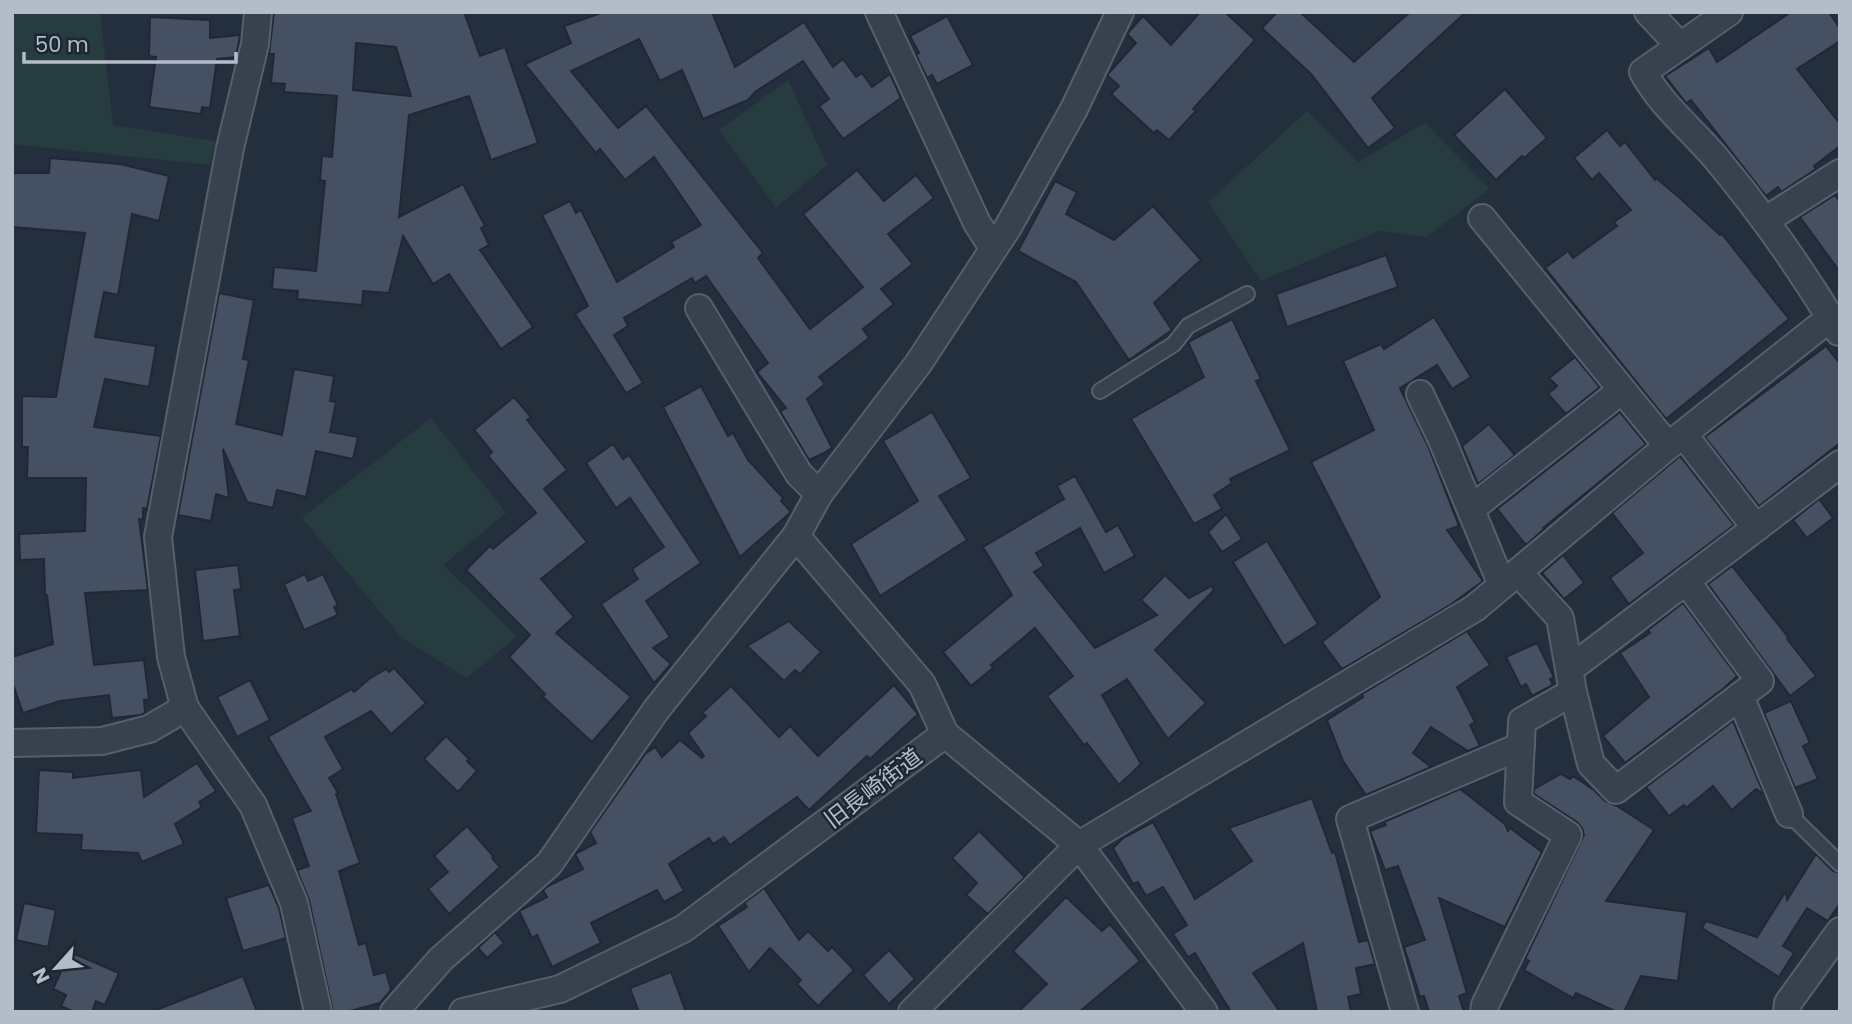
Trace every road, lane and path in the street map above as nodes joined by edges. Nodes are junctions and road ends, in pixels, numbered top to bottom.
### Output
1 (258, 12) edge
2 (879, 12) edge
3 (1119, 12) edge
4 (1648, 12) edge
5 (1729, 12) edge
6 (1679, 46) junction
7 (1840, 173) edge
8 (1482, 218) dead end
9 (1766, 220) junction
10 (993, 248) junction
11 (1247, 294) dead end
12 (699, 308) dead end
13 (1833, 314) edge
14 (1622, 390) junction
15 (1100, 391) dead end
16 (1420, 394) dead end
17 (1676, 440) junction
18 (1840, 464) edge
19 (819, 494) junction
20 (1471, 509) junction
21 (1756, 528) junction
22 (796, 536) junction
23 (1510, 578) junction
24 (1686, 581) junction
25 (1572, 680) junction
26 (1740, 696) junction
27 (185, 708) junction
28 (945, 734) junction
29 (12, 743) edge
30 (1521, 746) junction
31 (1789, 814) joint
32 (1079, 845) junction
33 (1840, 864) edge
34 (1840, 931) edge
35 (318, 1012) edge
36 (394, 1012) edge
37 (463, 1012) edge
38 (912, 1012) edge
39 (1204, 1012) edge
40 (1405, 1012) edge
41 (1484, 1012) edge
42 (1787, 1012) edge

1 - 27 street
2 - 10 street
3 - 10 street
4 - 6 street
5 - 6 street
6 - 9 street
7 - 9 street
8 - 14 street
9 - 13 street
10 - 19 street
11 - 15 lane
12 - 19 street
13 - 17 street
14 - 17 street
14 - 20 street
16 - 20 street
17 - 21 street
17 - 23 street
18 - 21 street
19 - 22 street
20 - 23 street
21 - 24 street
22 - 28 street
22 - 36 street
23 - 25 street
23 - 32 street
24 - 25 street
24 - 26 street
25 - 26 street
25 - 30 street
26 - 31 street
27 - 29 street
27 - 35 street
28 - 32 street, 旧長崎街道
28 - 37 street, 旧長崎街道
30 - 40 street
30 - 41 street
31 - 33 lane
32 - 38 street
32 - 39 street, 旧長崎街道
34 - 42 street

